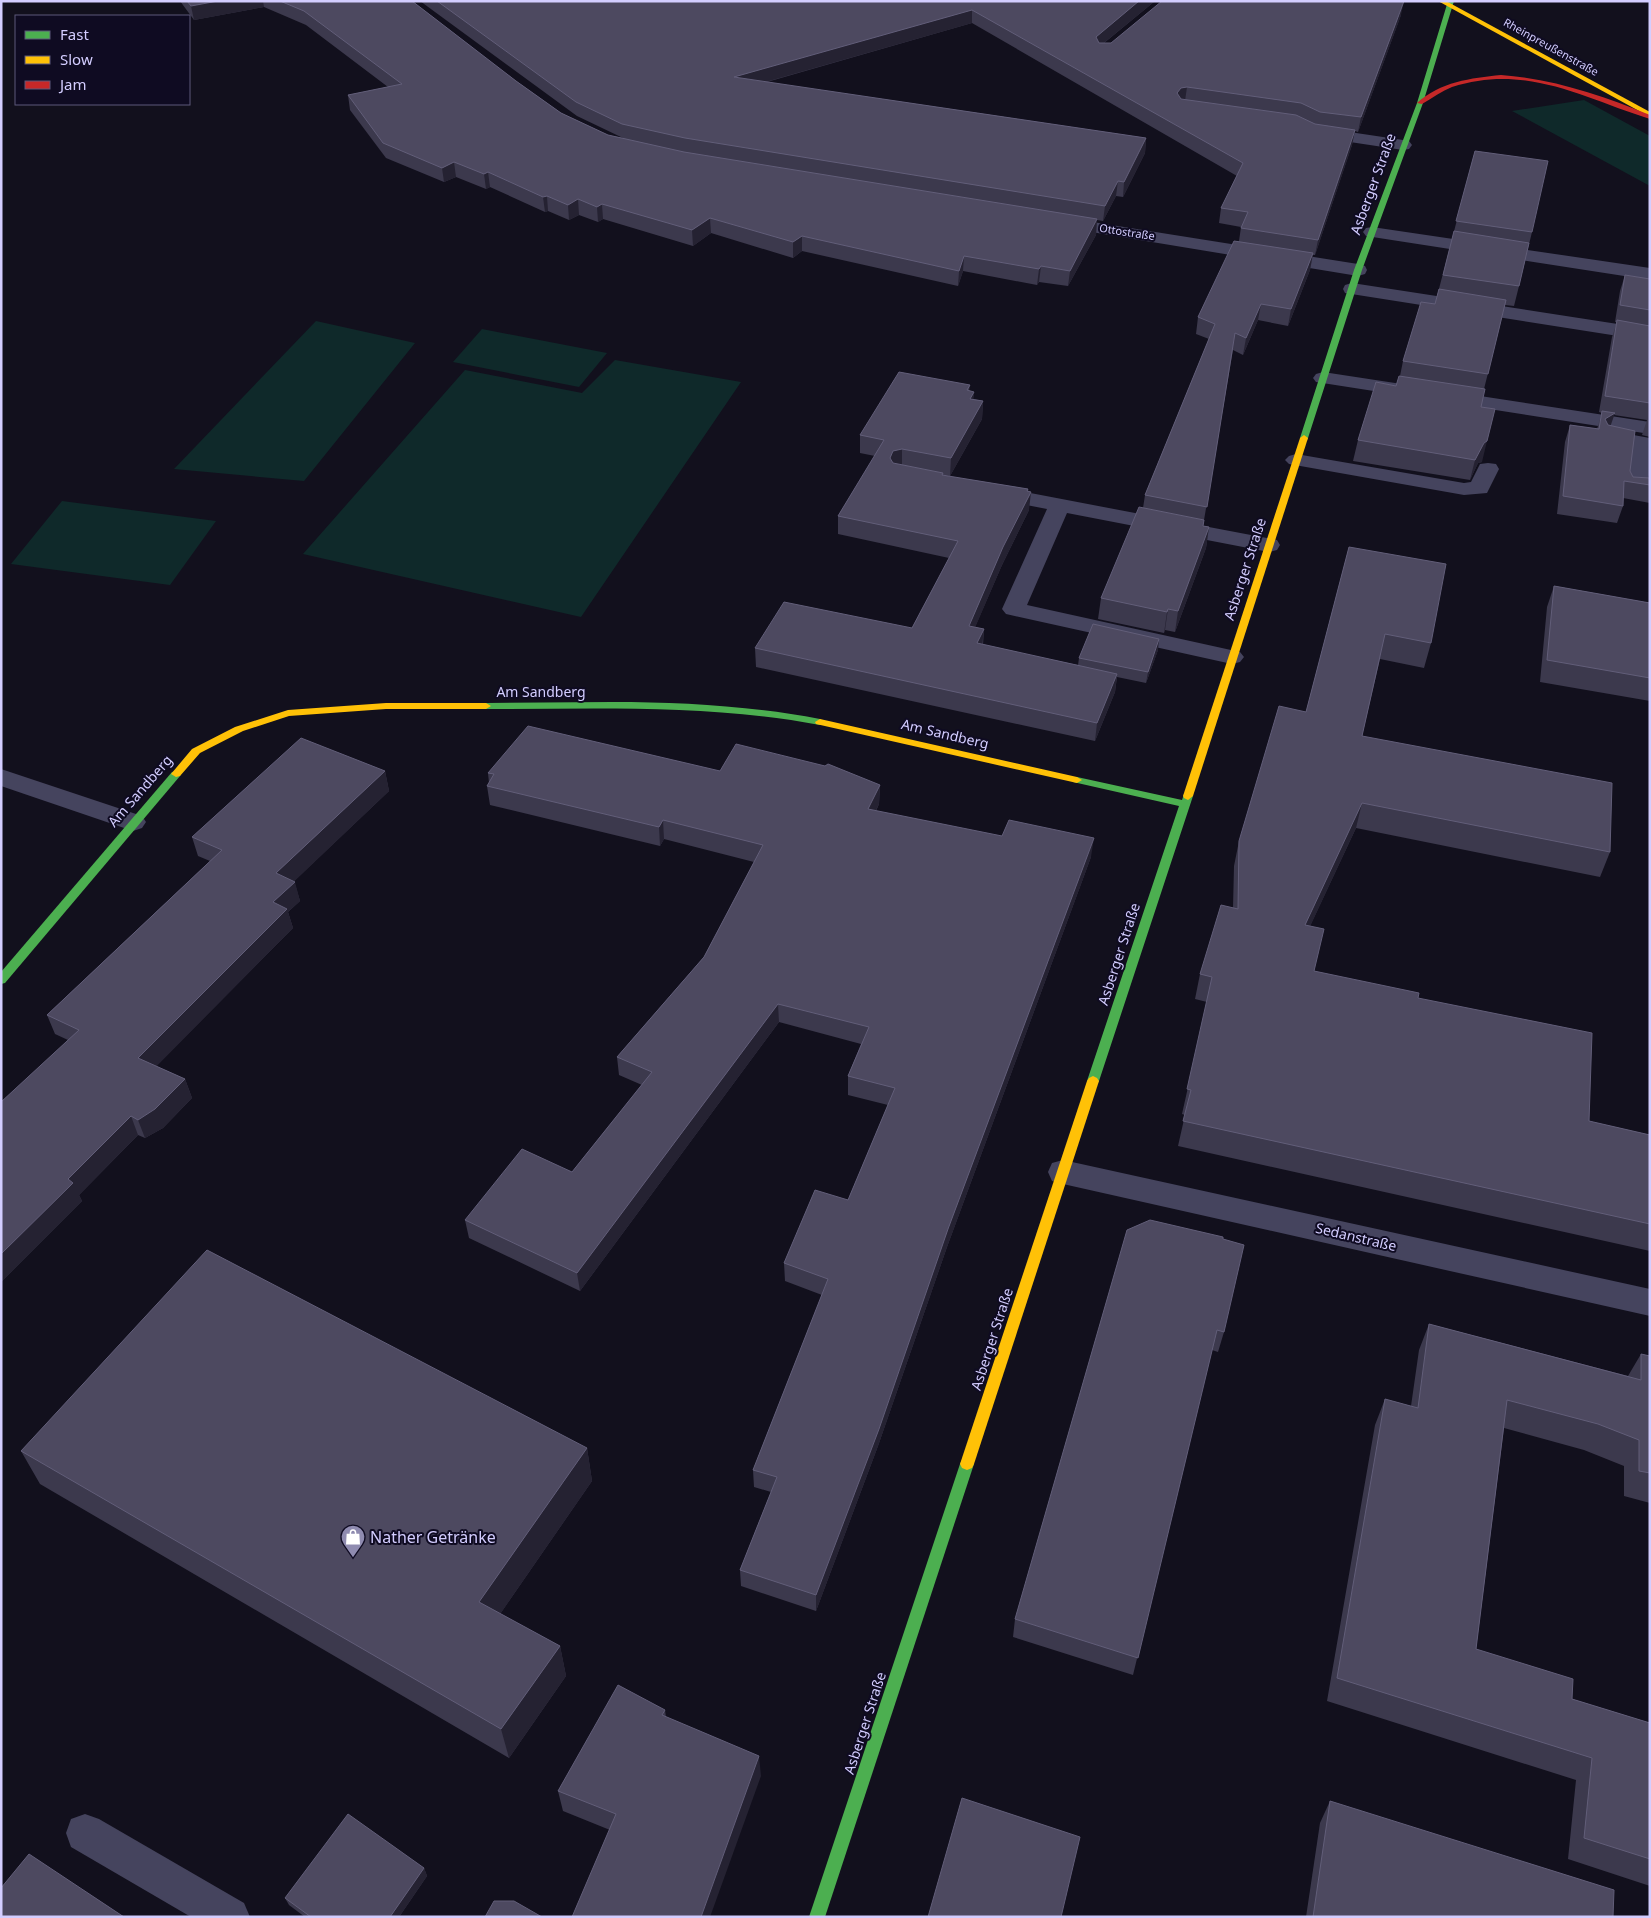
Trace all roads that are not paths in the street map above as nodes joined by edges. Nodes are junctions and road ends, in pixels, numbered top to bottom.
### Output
1 (1447, 3) edge
2 (1420, 103) junction
3 (1650, 116) edge
4 (1298, 124) edge
5 (1404, 145) junction
6 (1046, 219) edge
7 (1372, 232) junction
8 (1358, 270) junction
9 (1650, 274) edge
10 (1352, 289) junction
11 (1650, 335) edge
12 (1323, 378) junction
13 (1470, 401) junction
14 (1650, 428) edge
15 (1296, 460) junction
16 (1488, 470) edge
17 (1638, 488) edge
18 (974, 489) edge
19 (1060, 505) junction
20 (1268, 545) junction
21 (1232, 657) junction
22 (1, 777) edge
23 (1185, 804) junction
24 (133, 822) junction
25 (1, 980) edge
26 (1063, 1172) junction
27 (1650, 1302) edge
28 (85, 1833) dead end
29 (230, 1917) edge
30 (817, 1917) edge

1 - 2 street, Asberger Straße
1 - 3 street, Rheinpreußenstraße
2 - 3 street
2 - 5 street, Asberger Straße
4 - 5 street
5 - 7 street, Asberger Straße
6 - 8 street, Ottostraße
7 - 8 street, Asberger Straße
7 - 9 street
8 - 10 street, Asberger Straße
10 - 11 street
10 - 12 street, Asberger Straße
12 - 13 street
12 - 15 street, Asberger Straße
13 - 14 street
13 - 17 street
15 - 16 street
15 - 20 street, Asberger Straße
18 - 19 street
19 - 20 street
19 - 21 street
20 - 21 street, Asberger Straße
21 - 23 street, Asberger Straße
22 - 24 street
23 - 24 street, Am Sandberg
23 - 26 street, Asberger Straße
24 - 25 street, Am Sandberg
26 - 27 street, Sedanstraße
26 - 30 street, Asberger Straße
28 - 29 street

